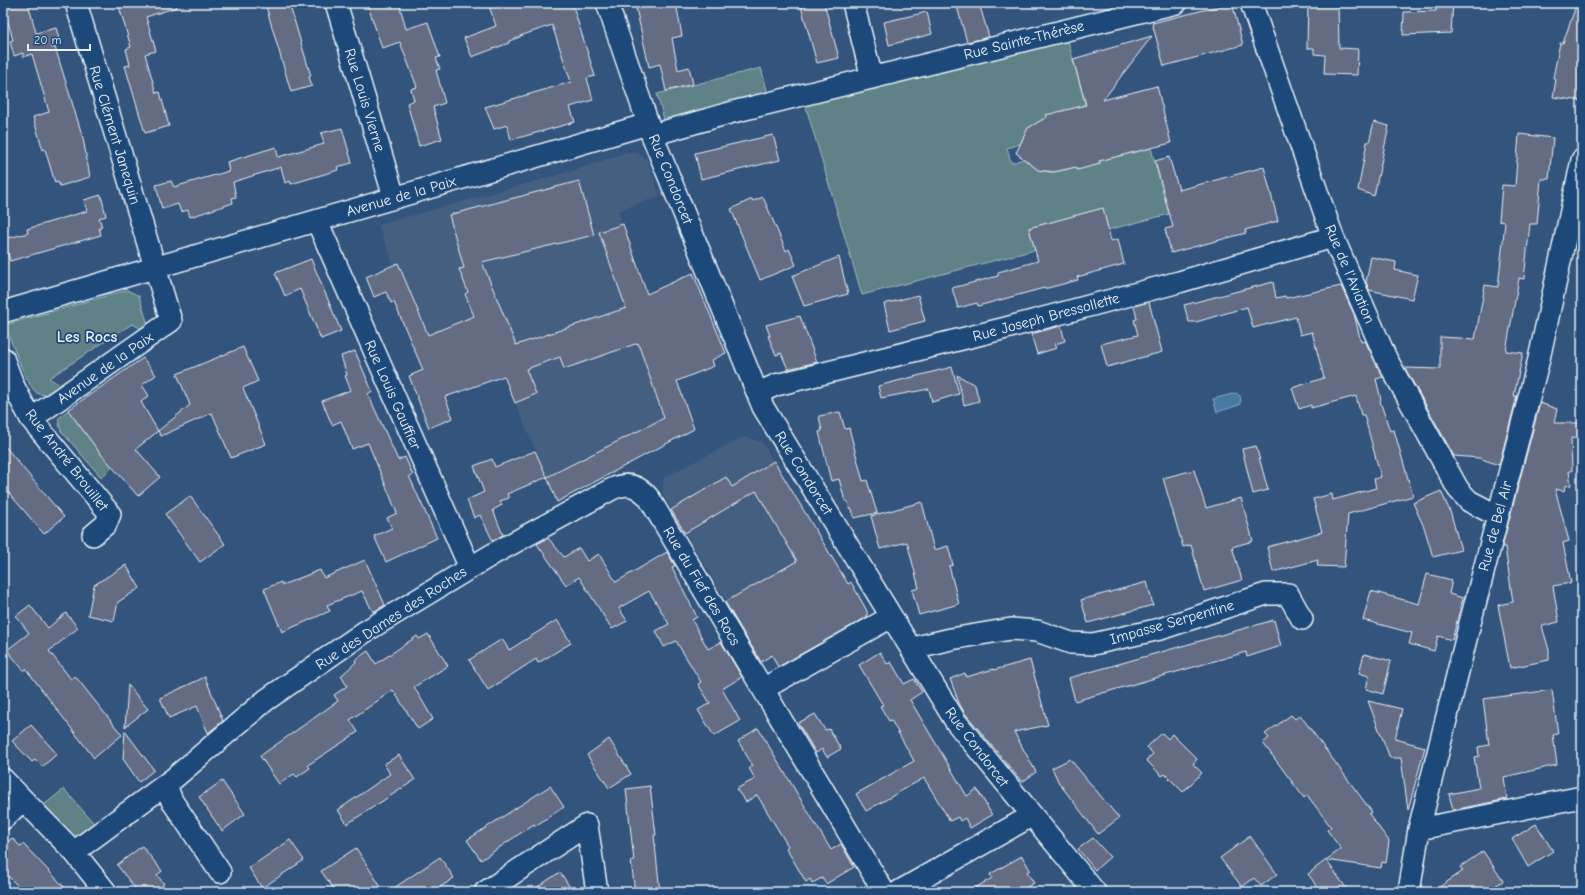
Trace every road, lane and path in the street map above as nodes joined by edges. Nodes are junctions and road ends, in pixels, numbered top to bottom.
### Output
1 (76, 3) edge
2 (336, 3) edge
3 (607, 3) edge
4 (853, 3) edge
5 (1176, 3) edge
6 (1251, 3) edge
7 (872, 78) junction
8 (650, 129) junction
9 (1582, 160) edge
10 (394, 197) junction
11 (316, 221) junction
12 (1333, 237) junction
13 (154, 267) junction
14 (3, 312) edge
15 (3, 358) edge
16 (758, 392) junction
17 (31, 419) junction
18 (636, 487) joint
19 (1498, 516) junction
20 (93, 536) dead end
21 (470, 568) junction
22 (891, 617) junction
23 (1302, 619) dead end
24 (913, 652) junction
25 (763, 689) junction
26 (3, 779) edge
27 (166, 785) junction
28 (1582, 797) edge
29 (23, 800) junction
30 (1031, 816) junction
31 (3, 819) edge
32 (1419, 829) junction
33 (74, 852) junction
34 (220, 872) dead end
35 (106, 892) edge
36 (485, 892) edge
37 (597, 892) edge
38 (884, 892) edge
39 (898, 892) edge
40 (1095, 892) edge
41 (1409, 892) edge

1 - 13 street, Rue Clément Janequin
2 - 10 street, Rue Louis Vierne
3 - 8 street, Rue Condorcet
4 - 7 street
5 - 7 street, Rue Sainte-Thérèse
6 - 12 street, Rue de l'Aviation
7 - 8 street, Rue Sainte-Thérèse
8 - 10 street, Avenue de la Paix
8 - 16 street, Rue Condorcet
9 - 19 street, Rue de Bel Air
10 - 11 street, Avenue de la Paix
11 - 13 street, Avenue de la Paix
11 - 21 street, Rue Louis Gauffier
12 - 16 street, Rue Joseph Bressollette
12 - 19 street, Rue de l'Aviation
13 - 14 street, Avenue de la Paix
13 - 17 street, Avenue de la Paix
15 - 17 street, Rue André Brouillet
16 - 22 street, Rue Condorcet
17 - 20 street, Rue André Brouillet
18 - 21 street, Rue des Dames des Roches
18 - 25 street, Rue du Fief des Rocs
19 - 32 street, Rue de Bel Air
21 - 27 street, Rue des Dames des Roches
22 - 24 street, Rue Condorcet
22 - 25 street
23 - 24 street, Impasse Serpentine
24 - 30 street, Rue Condorcet
25 - 38 street, Rue du Fief des Rocs
26 - 29 street
27 - 33 street, Rue des Dames des Roches
27 - 34 street
28 - 32 street
29 - 31 street
29 - 33 street
30 - 39 street
30 - 40 street, Rue Condorcet
32 - 41 street, Rue de Bel Air
33 - 35 street
36 - 37 street

